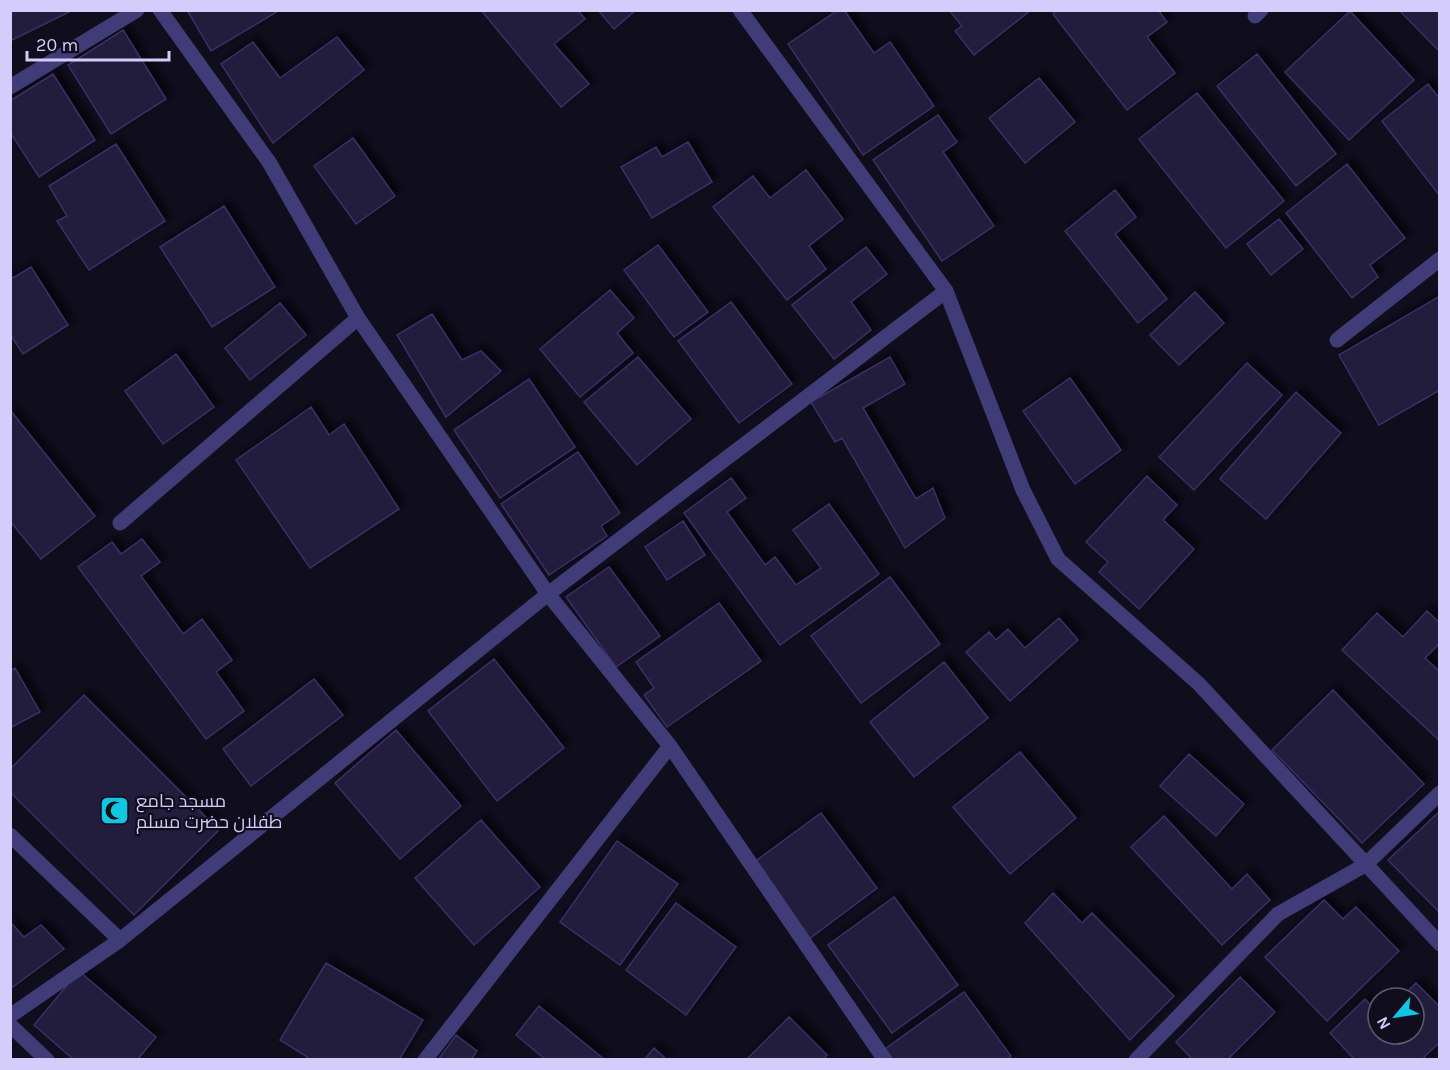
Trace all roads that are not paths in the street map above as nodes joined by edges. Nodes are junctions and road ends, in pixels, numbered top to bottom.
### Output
1 (137, 10) edge
2 (160, 10) edge
3 (741, 10) edge
4 (10, 87) edge
5 (1440, 259) edge
6 (946, 291) junction
7 (358, 318) junction
8 (1337, 340) dead end
9 (120, 523) dead end
10 (548, 594) junction
11 (670, 746) junction
12 (1440, 793) edge
13 (10, 835) edge
14 (1365, 865) junction
15 (120, 940) junction
16 (1440, 944) edge
17 (10, 1016) edge
18 (10, 1025) edge
19 (47, 1059) edge
20 (425, 1059) edge
21 (885, 1059) edge
22 (1136, 1059) edge

1 - 4 street
2 - 7 street
3 - 6 street
5 - 8 street
6 - 10 street
6 - 14 street
7 - 9 street
7 - 10 street
10 - 11 street
10 - 15 street
11 - 20 street
11 - 21 street
12 - 14 street
13 - 15 street
14 - 16 street
14 - 22 street
15 - 17 street
18 - 19 street

